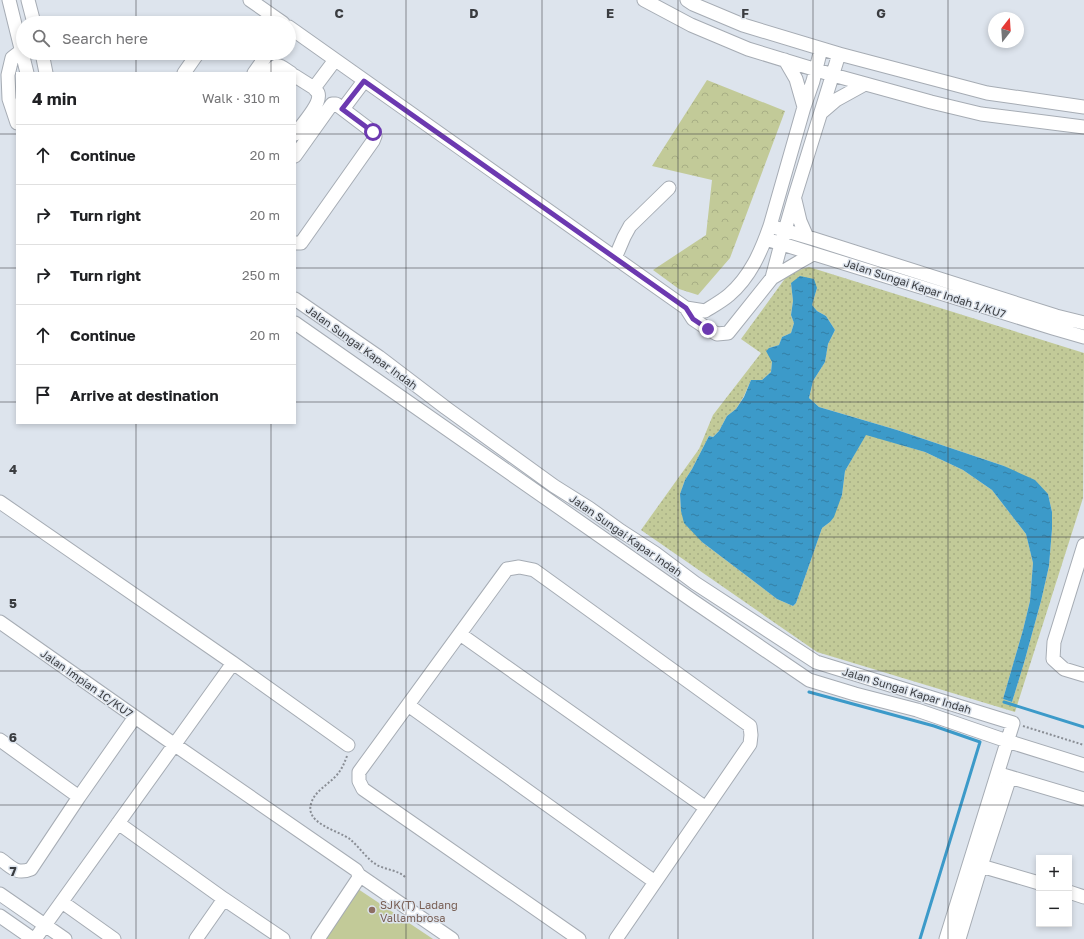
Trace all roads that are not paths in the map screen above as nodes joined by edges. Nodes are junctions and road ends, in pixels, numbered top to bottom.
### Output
1 (9, 0) edge
2 (28, 0) edge
3 (250, 0) edge
4 (644, 0) edge
5 (687, 0) edge
6 (32, 16) edge
7 (272, 16) edge
8 (16, 30) edge
9 (296, 33) edge
10 (821, 49) junction
11 (839, 54) junction
12 (16, 55) edge
13 (23, 60) edge
14 (43, 60) edge
15 (193, 60) edge
16 (263, 60) edge
17 (335, 60) junction
18 (785, 60) junction
19 (816, 69) junction
20 (27, 72) edge
21 (46, 72) edge
22 (185, 72) edge
23 (255, 72) edge
24 (270, 72) edge
25 (290, 72) edge
26 (833, 75) junction
27 (296, 77) edge
28 (364, 81) junction
29 (865, 84) junction
30 (314, 88) junction
31 (804, 107) junction
32 (1084, 107) edge
33 (342, 109) junction
34 (822, 112) junction
35 (16, 120) edge
36 (1084, 127) edge
37 (296, 133) edge
38 (296, 155) edge
39 (669, 188) dead end
40 (794, 199) junction
41 (786, 230) junction
42 (768, 232) junction
43 (811, 238) junction
44 (296, 243) edge
45 (781, 244) junction
46 (617, 252) junction
47 (818, 255) junction
48 (772, 278) junction
49 (296, 300) edge
50 (686, 308) junction
51 (1084, 323) edge
52 (296, 324) edge
53 (1084, 337) edge
54 (0, 502) edge
55 (1084, 545) edge
56 (0, 622) edge
57 (460, 634) junction
58 (233, 663) junction
59 (1084, 675) edge
60 (408, 705) junction
61 (136, 717) junction
62 (1001, 739) junction
63 (0, 740) edge
64 (175, 745) junction
65 (348, 750) road end
66 (1084, 765) edge
67 (997, 773) junction
68 (1010, 777) junction
69 (80, 797) junction
70 (1084, 799) edge
71 (706, 808) junction
72 (118, 824) junction
73 (0, 859) edge
74 (982, 866) junction
75 (359, 874) junction
76 (655, 882) junction
77 (1036, 882) edge
78 (1072, 893) edge
79 (0, 894) edge
80 (1084, 897) edge
81 (224, 899) junction
82 (62, 902) junction
83 (0, 916) edge
84 (45, 925) junction
85 (34, 939) edge
86 (65, 939) edge
87 (114, 939) edge
88 (196, 939) edge
89 (283, 939) edge
90 (318, 939) edge
91 (452, 939) edge
92 (578, 939) edge
93 (616, 939) edge
94 (946, 939) edge
95 (959, 939) edge

1 - 8 street
2 - 6 street
3 - 7 street
4 - 18 street
5 - 10 street
9 - 17 street
10 - 11 street
10 - 19 street
11 - 26 street
11 - 32 street
12 - 35 street
13 - 20 street
14 - 21 street
15 - 22 street
16 - 23 street
17 - 28 street
17 - 30 street
18 - 19 street
18 - 31 street
19 - 26 street
19 - 31 street
24 - 25 street
26 - 29 street
26 - 34 street
27 - 30 street
28 - 33 street
28 - 46 street
29 - 34 street
29 - 36 street
30 - 37 street
31 - 42 street
33 - 38 street
33 - 44 street
34 - 40 street
39 - 46 street
40 - 41 street
40 - 43 street
41 - 42 street, Jalan Sungai Kapar Indah 1/KU7
41 - 43 street, Jalan Sungai Kapar Indah 1/KU7
41 - 45 street
42 - 45 street, Jalan Sungai Kapar Indah 1/KU7
42 - 50 street
43 - 51 street, Jalan Sungai Kapar Indah 1/KU7
45 - 47 street, Jalan Sungai Kapar Indah 1/KU7
45 - 48 street
46 - 50 street
47 - 48 street
47 - 53 street, Jalan Sungai Kapar Indah 1/KU7
48 - 50 street
49 - 62 street, Jalan Sungai Kapar Indah
52 - 62 street, Jalan Sungai Kapar Indah
54 - 58 street
55 - 59 street
56 - 61 street, Jalan Impian 1C/KU7
57 - 60 street
57 - 71 street
57 - 71 street
58 - 64 street
58 - 65 street
60 - 76 street
60 - 92 street
61 - 64 street, Jalan Impian 1C/KU7
61 - 69 street
62 - 66 street
62 - 67 street
63 - 69 street
64 - 72 street
64 - 75 street, Jalan Impian 1C/KU7
67 - 68 street
67 - 94 street
68 - 70 street
68 - 74 street
69 - 73 street
71 - 76 street
72 - 81 street
72 - 82 street
74 - 77 street
74 - 95 street
75 - 90 street
75 - 91 street, Jalan Impian 1C/KU7
76 - 93 street
78 - 80 street
79 - 84 street
81 - 88 street
81 - 89 street
82 - 84 street
82 - 87 street
83 - 85 street
84 - 85 street
84 - 86 street

